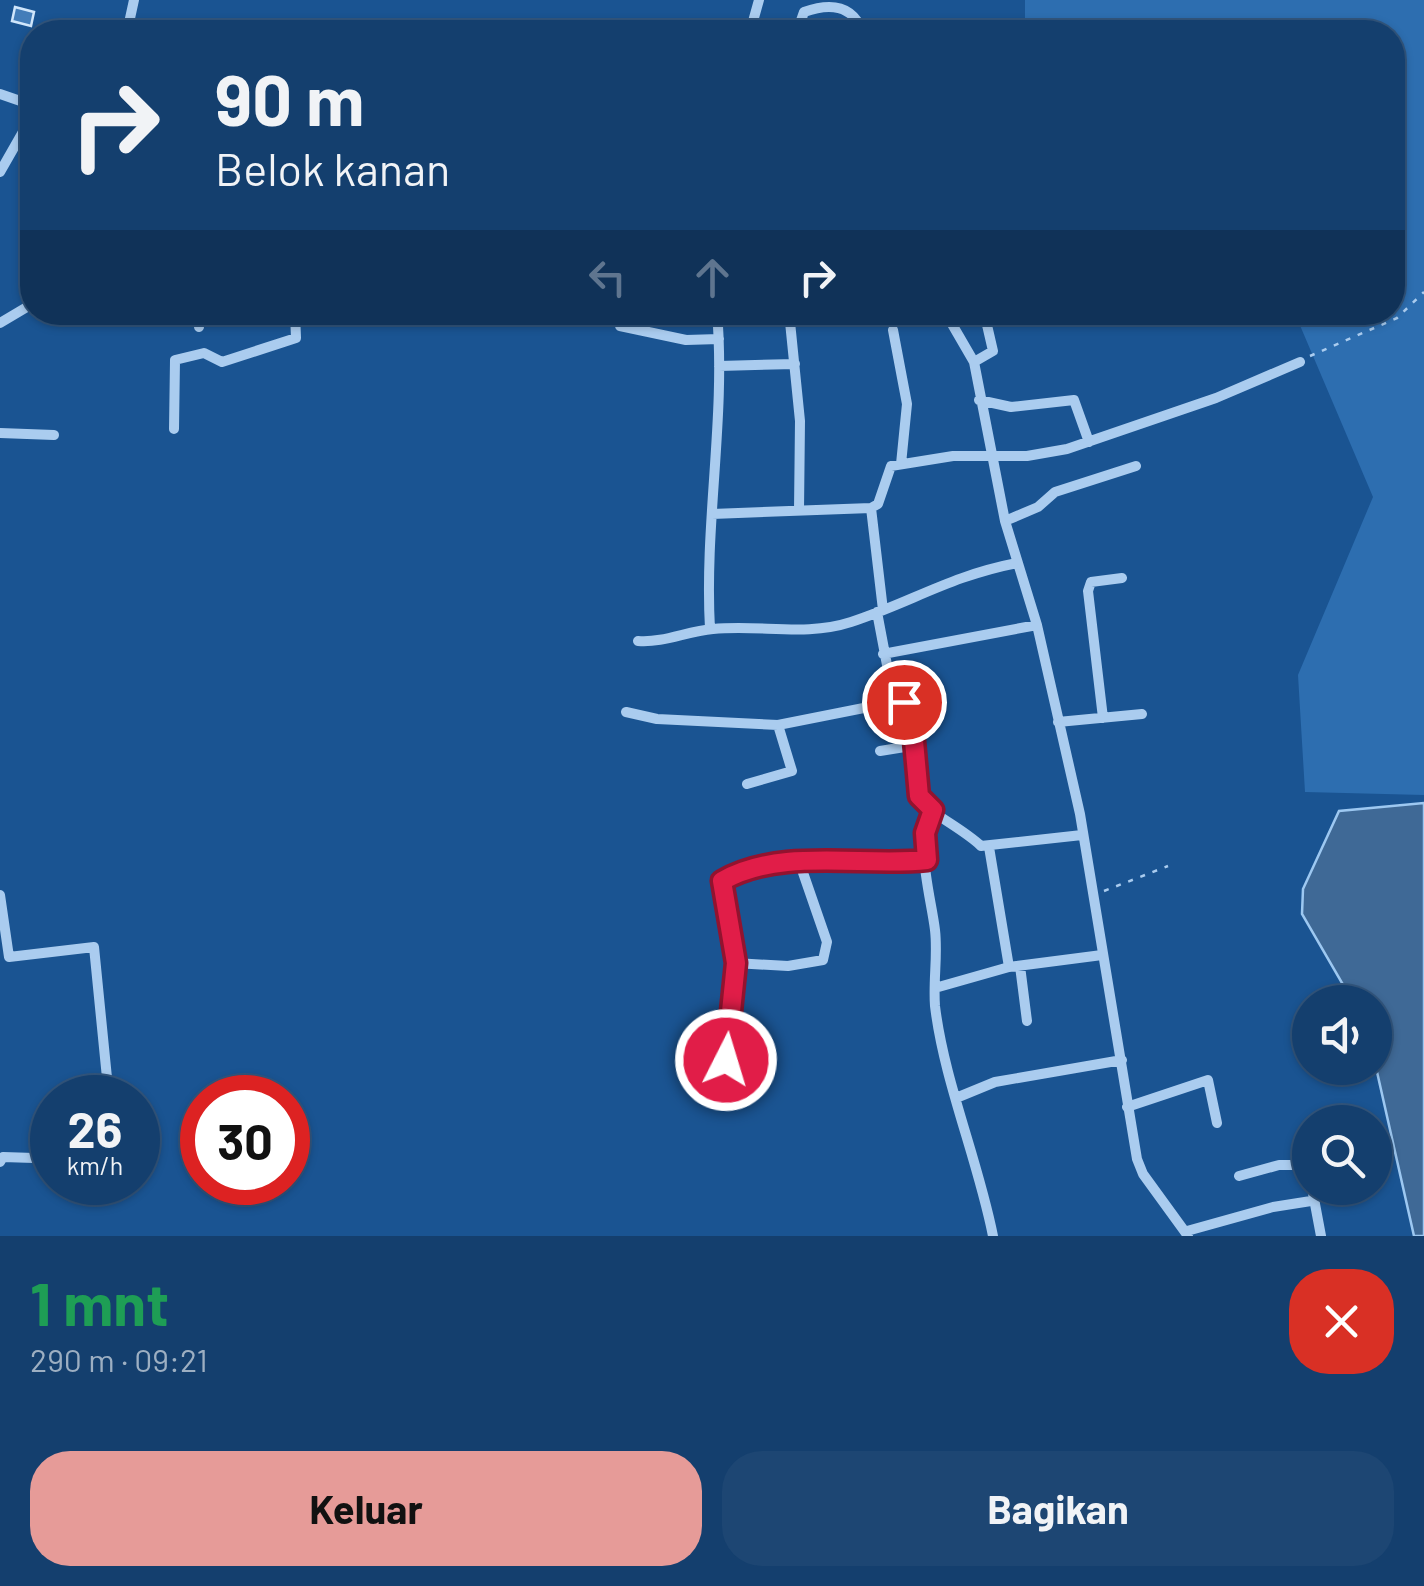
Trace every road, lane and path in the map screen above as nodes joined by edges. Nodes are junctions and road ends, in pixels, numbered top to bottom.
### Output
1 (817, 3) edge
2 (799, 20) edge
3 (855, 20) edge
4 (20, 137) edge
5 (0, 172) edge
6 (1424, 292) edge
7 (1405, 310) edge
8 (297, 325) edge
9 (717, 325) edge
10 (791, 325) edge
11 (953, 325) edge
12 (987, 325) dead end
13 (1382, 325) edge
14 (620, 326) dead end
15 (893, 330) dead end
16 (718, 339) junction
17 (974, 362) junction
18 (1300, 362) joint
19 (796, 364) junction
20 (720, 366) junction
21 (980, 400) junction
22 (174, 429) dead end
23 (0, 434) edge
24 (54, 435) dead end
25 (1089, 442) junction
26 (991, 454) junction
27 (901, 464) junction
28 (1136, 466) dead end
29 (871, 508) junction
30 (800, 511) junction
31 (712, 514) junction
32 (1004, 521) junction
33 (1017, 564) junction
34 (1122, 578) dead end
35 (880, 610) junction
36 (1037, 625) junction
37 (710, 629) junction
38 (638, 641) dead end
39 (883, 654) junction
40 (894, 702) junction
41 (626, 712) dead end
42 (1142, 714) dead end
43 (1102, 718) junction
44 (1058, 722) junction
45 (778, 725) junction
46 (917, 745) junction
47 (880, 751) dead end
48 (747, 784) dead end
49 (933, 810) junction
50 (1082, 835) junction
51 (989, 846) junction
52 (927, 860) junction
53 (800, 864) junction
54 (1168, 866) dead end
55 (0, 895) edge
56 (1090, 897) junction
57 (1102, 955) junction
58 (736, 963) junction
59 (1014, 966) junction
60 (935, 988) junction
61 (1028, 1021) dead end
62 (726, 1060) dead end
63 (1122, 1060) junction
64 (107, 1075) edge
65 (956, 1098) junction
66 (1127, 1107) junction
67 (1217, 1123) dead end
68 (30, 1158) edge
69 (0, 1162) edge
70 (1292, 1165) edge
71 (1239, 1176) dead end
72 (1292, 1204) edge
73 (1312, 1205) edge
74 (1188, 1234) edge
75 (993, 1236) edge
76 (1321, 1236) edge

1 - 2 street
1 - 3 street
4 - 5 street
6 - 7 path
8 - 22 street
9 - 16 street
10 - 19 street
11 - 17 street
12 - 17 street
13 - 18 path
14 - 16 street
15 - 27 street
16 - 20 street
17 - 21 street
18 - 25 street
19 - 20 street
19 - 30 street
20 - 31 street
21 - 25 street
21 - 26 street
23 - 24 street
25 - 26 street
26 - 27 street
26 - 32 street
27 - 29 street
28 - 32 street
29 - 30 street
29 - 35 street
30 - 31 street
31 - 37 street
32 - 33 street
33 - 35 street
33 - 36 street
34 - 43 street
35 - 37 street
35 - 39 street
36 - 39 street
36 - 44 street
37 - 38 street
39 - 40 street
40 - 45 street
40 - 46 street
41 - 45 street
42 - 43 street
43 - 44 street
44 - 50 street
45 - 48 street
46 - 47 street
46 - 49 street
49 - 51 street
49 - 52 street
50 - 51 street
50 - 56 street
51 - 59 street
52 - 53 street
52 - 60 street
53 - 58 street
53 - 58 street
54 - 56 path
55 - 64 street
56 - 57 street
57 - 59 street
57 - 63 street
58 - 62 street
59 - 60 street
59 - 61 street
60 - 65 street
63 - 65 street
63 - 66 street
65 - 75 street
66 - 67 street
66 - 74 street
68 - 69 street
70 - 71 street
72 - 74 street
73 - 76 street

